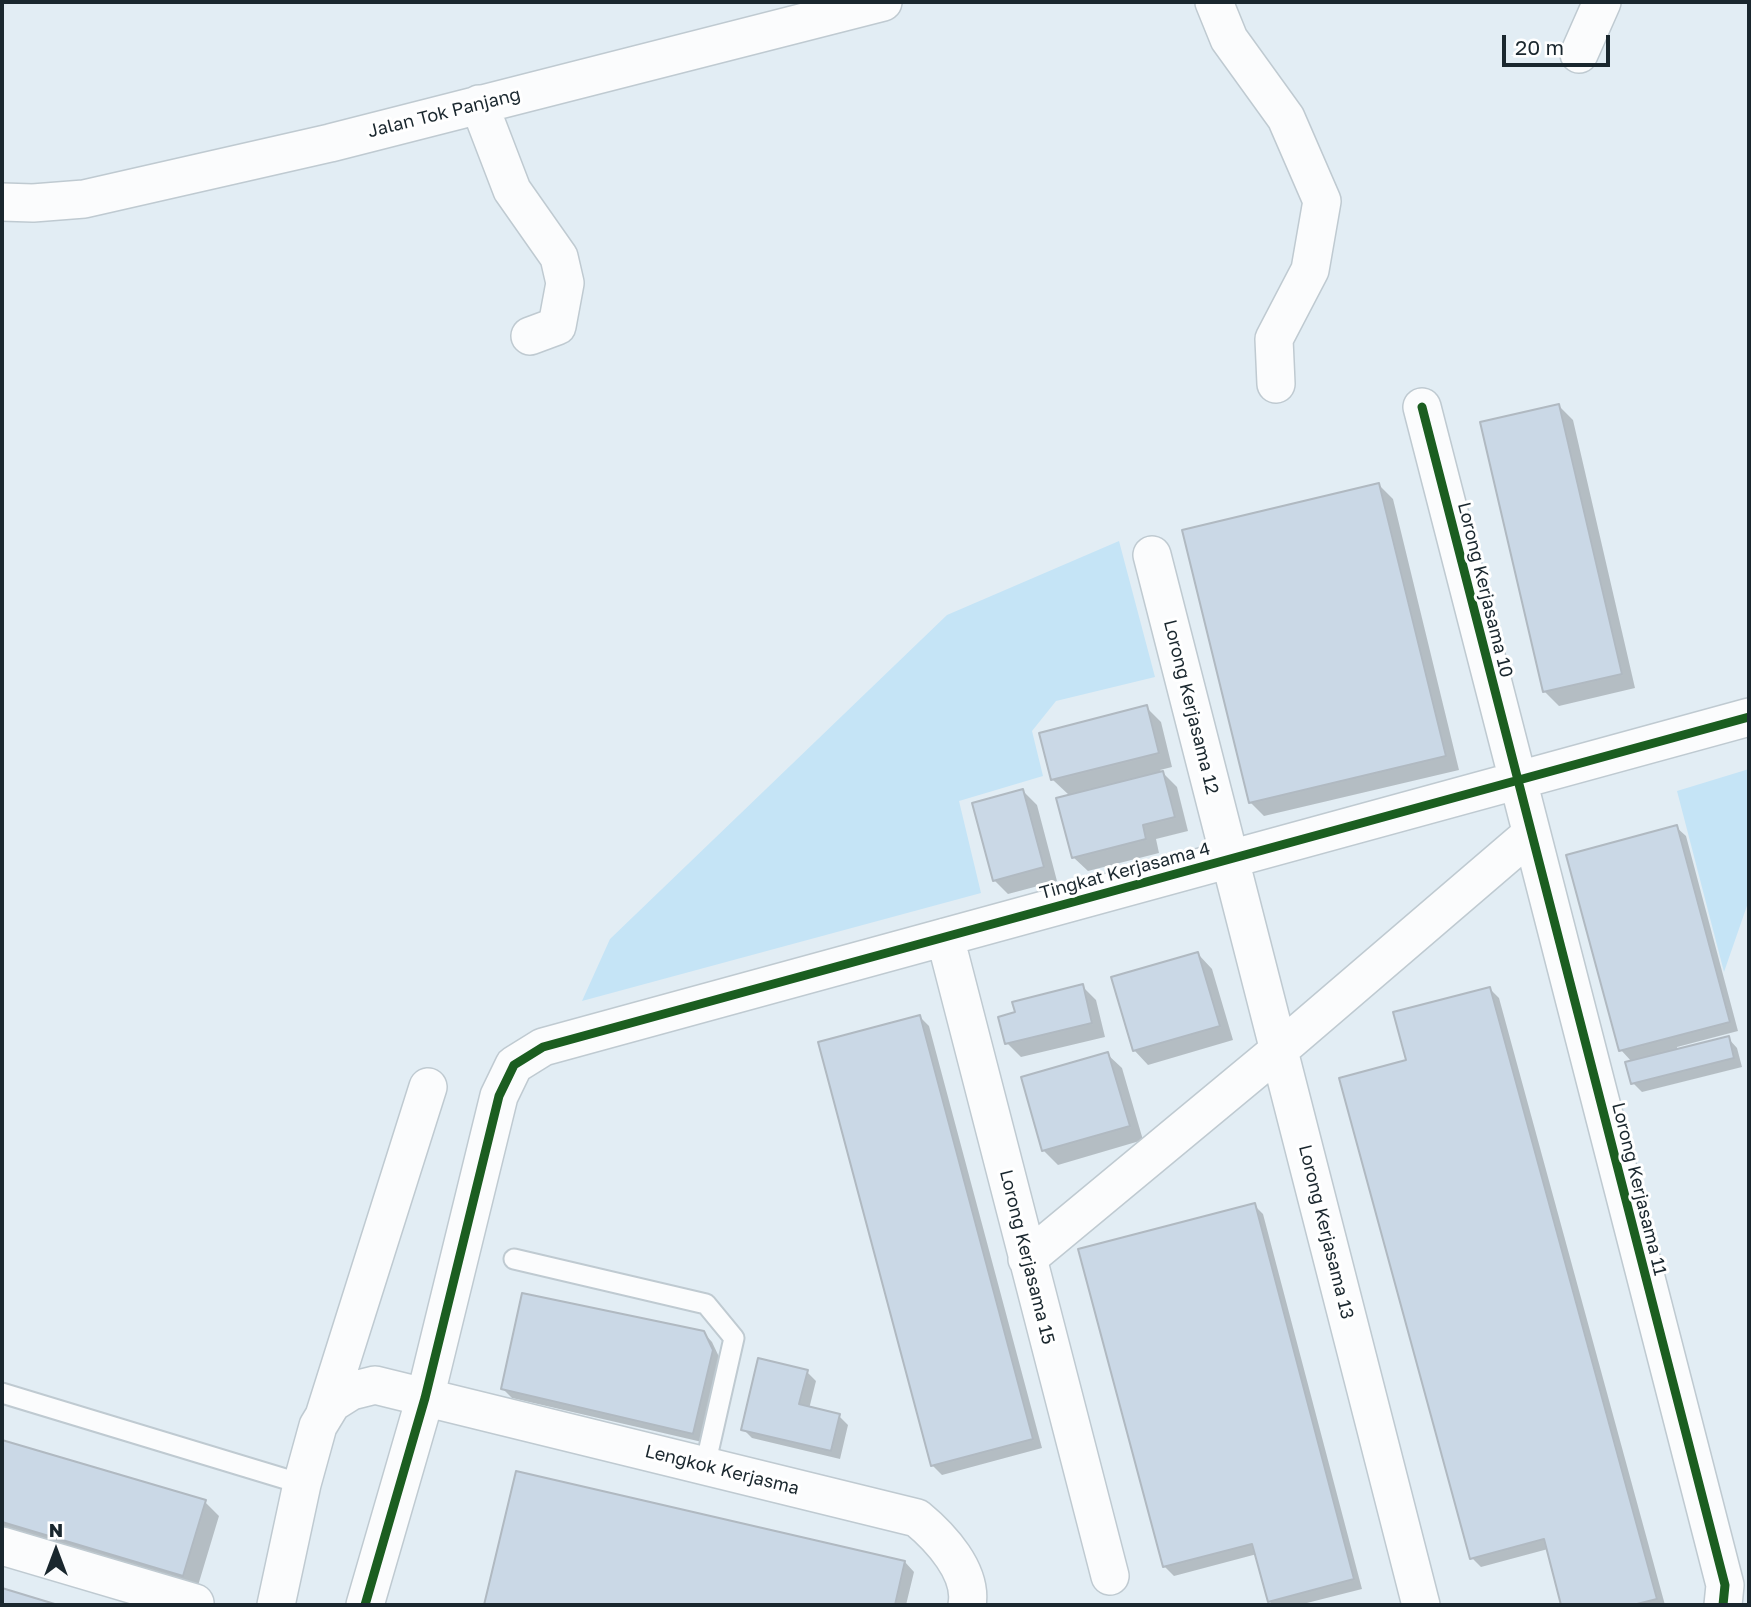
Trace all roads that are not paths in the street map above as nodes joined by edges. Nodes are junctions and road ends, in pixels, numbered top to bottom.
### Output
1 (883, 2) edge
2 (1214, 2) edge
3 (1602, 2) edge
4 (1579, 54) dead end
5 (480, 104) junction
6 (2, 202) edge
7 (530, 336) dead end
8 (1276, 384) dead end
9 (1422, 407) dead end
10 (1152, 555) dead end
11 (1749, 717) edge
12 (1518, 780) junction
13 (1531, 834) junction
14 (1230, 859) junction
15 (944, 937) junction
16 (1279, 1050) junction
17 (428, 1087) dead end
18 (514, 1259) dead end
19 (1027, 1259) junction
20 (2, 1393) edge
21 (425, 1398) junction
22 (324, 1416) junction
23 (705, 1466) junction
24 (302, 1483) junction
25 (2, 1546) edge
26 (1110, 1576) dead end
27 (195, 1604) edge
28 (276, 1605) edge
29 (365, 1605) edge
30 (967, 1605) edge
31 (1421, 1605) edge
32 (1723, 1605) edge

1 - 5 street, Jalan Tok Panjang
2 - 8 street
3 - 4 street
5 - 6 street, Jalan Tok Panjang
5 - 7 street
9 - 12 street, Lorong Kerjasama 10
10 - 14 street, Lorong Kerjasama 12
11 - 12 street, Tingkat Kerjasama 4
12 - 13 street, Lorong Kerjasama 11
12 - 14 street, Tingkat Kerjasama 4
13 - 16 street
13 - 32 street, Lorong Kerjasama 11
14 - 15 street, Tingkat Kerjasama 4
14 - 16 street, Lorong Kerjasama 13
15 - 19 street, Lorong Kerjasama 15
15 - 21 street, Tingkat Kerjasama 4
16 - 19 street
16 - 31 street, Lorong Kerjasama 13
17 - 22 street
18 - 23 lane
19 - 26 street, Lorong Kerjasama 15
20 - 24 lane
21 - 22 street, Lengkok Kerjasma
21 - 23 street, Lengkok Kerjasma
21 - 29 street
22 - 24 street
23 - 30 street, Lengkok Kerjasma
24 - 28 street
25 - 27 street

